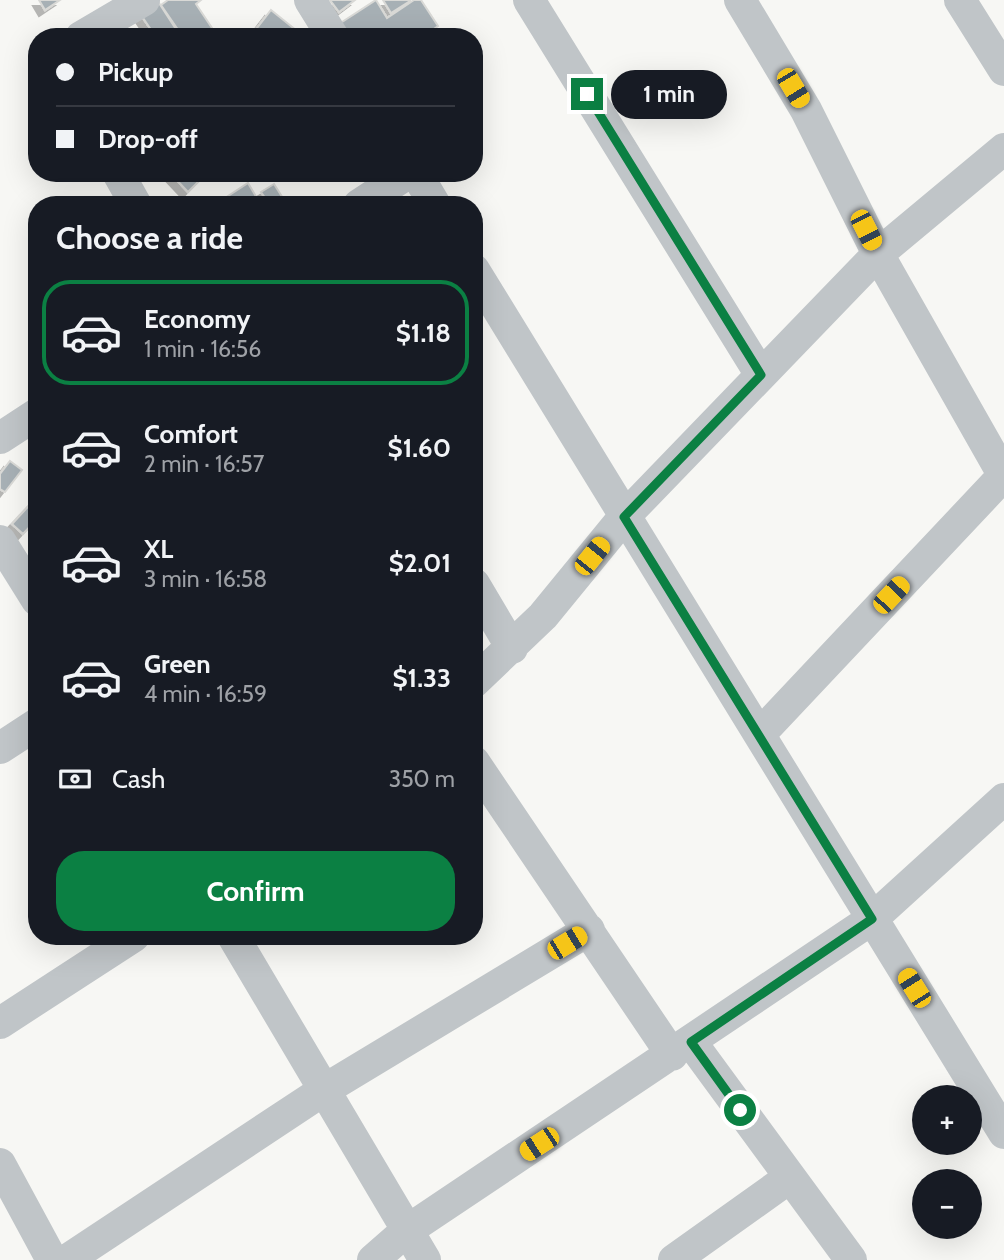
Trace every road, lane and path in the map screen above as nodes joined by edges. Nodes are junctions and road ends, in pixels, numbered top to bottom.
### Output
1 (144, 0) edge
2 (310, 0) edge
3 (529, 0) edge
4 (740, 0) edge
5 (960, 0) edge
6 (96, 28) edge
7 (327, 28) edge
8 (1004, 71) edge
9 (1004, 149) edge
10 (394, 182) edge
11 (373, 196) edge
12 (878, 254) junction
13 (483, 285) edge
14 (761, 375) junction
15 (28, 420) edge
16 (0, 438) edge
17 (1004, 476) edge
18 (624, 517) junction
19 (0, 541) edge
20 (28, 586) edge
21 (483, 599) edge
22 (512, 648) junction
23 (483, 674) edge
24 (28, 729) edge
25 (760, 734) junction
26 (0, 748) edge
27 (483, 775) edge
28 (1004, 799) edge
29 (872, 919) junction
30 (589, 930) junction
31 (120, 945) edge
32 (238, 945) edge
33 (0, 1023) edge
34 (682, 1049) junction
35 (324, 1090) junction
36 (1003, 1128) edge
37 (0, 1164) edge
38 (789, 1178) junction
39 (405, 1232) junction
40 (52, 1260) edge
41 (67, 1260) edge
42 (373, 1260) edge
43 (425, 1260) edge
44 (674, 1260) edge
45 (851, 1260) edge

1 - 6 street
2 - 7 street
3 - 14 street
4 - 12 street
5 - 8 street
9 - 12 street
10 - 11 street
12 - 14 street
12 - 17 street
13 - 18 street
14 - 18 street
15 - 16 street
17 - 25 street
18 - 22 street
18 - 25 street
19 - 20 street
21 - 22 street
22 - 23 street
24 - 26 street
25 - 29 street
27 - 30 street
28 - 29 street
29 - 34 street
29 - 36 street
30 - 34 street
30 - 35 street
31 - 33 street
32 - 35 street
34 - 38 street
34 - 39 street
35 - 39 street
35 - 41 street
37 - 40 street
38 - 44 street
38 - 45 street
39 - 42 street
39 - 43 street

